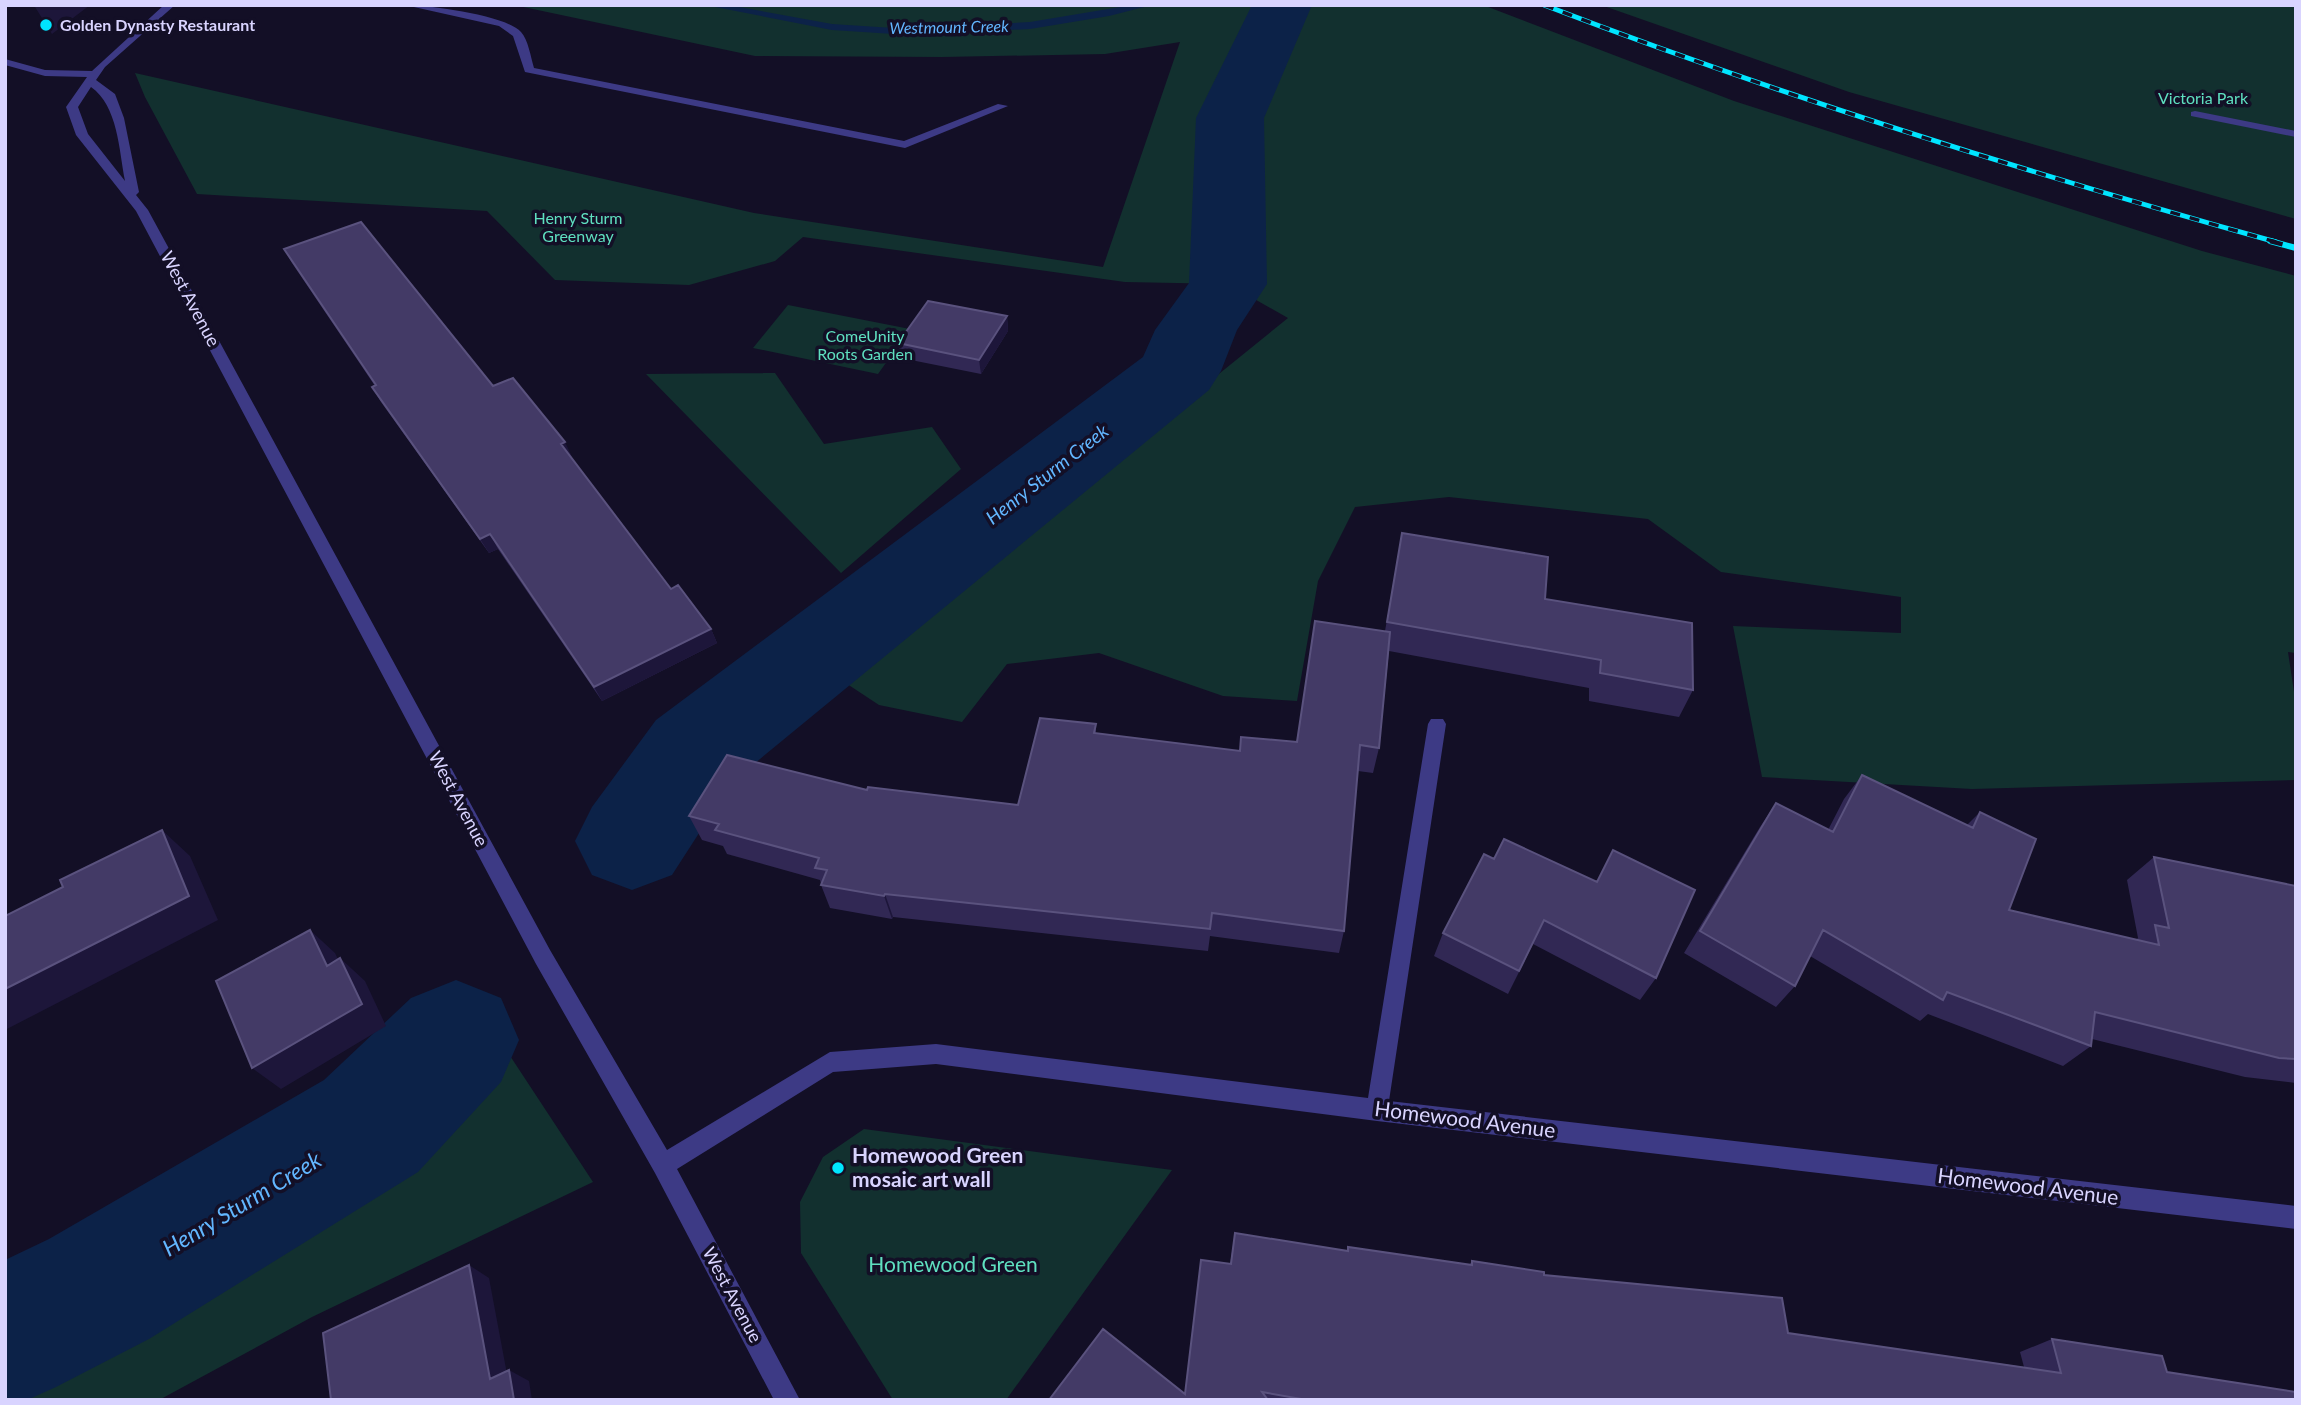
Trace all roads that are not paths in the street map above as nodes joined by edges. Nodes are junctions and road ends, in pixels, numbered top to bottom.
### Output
1 (170, 5) edge
2 (410, 5) edge
3 (5, 62) edge
4 (94, 78) junction
5 (1002, 106) dead end
6 (2195, 114) dead end
7 (2296, 134) edge
8 (133, 195) junction
9 (1437, 724) dead end
10 (1377, 1110) junction
11 (663, 1165) junction
12 (2296, 1218) edge
13 (788, 1400) edge

1 - 4 street, West Avenue
2 - 5 street
3 - 4 street
4 - 8 street, West Avenue
4 - 8 street, West Avenue
6 - 7 street
8 - 11 street, West Avenue
9 - 10 street
10 - 11 street, Homewood Avenue
10 - 12 street, Homewood Avenue
11 - 13 street, West Avenue

